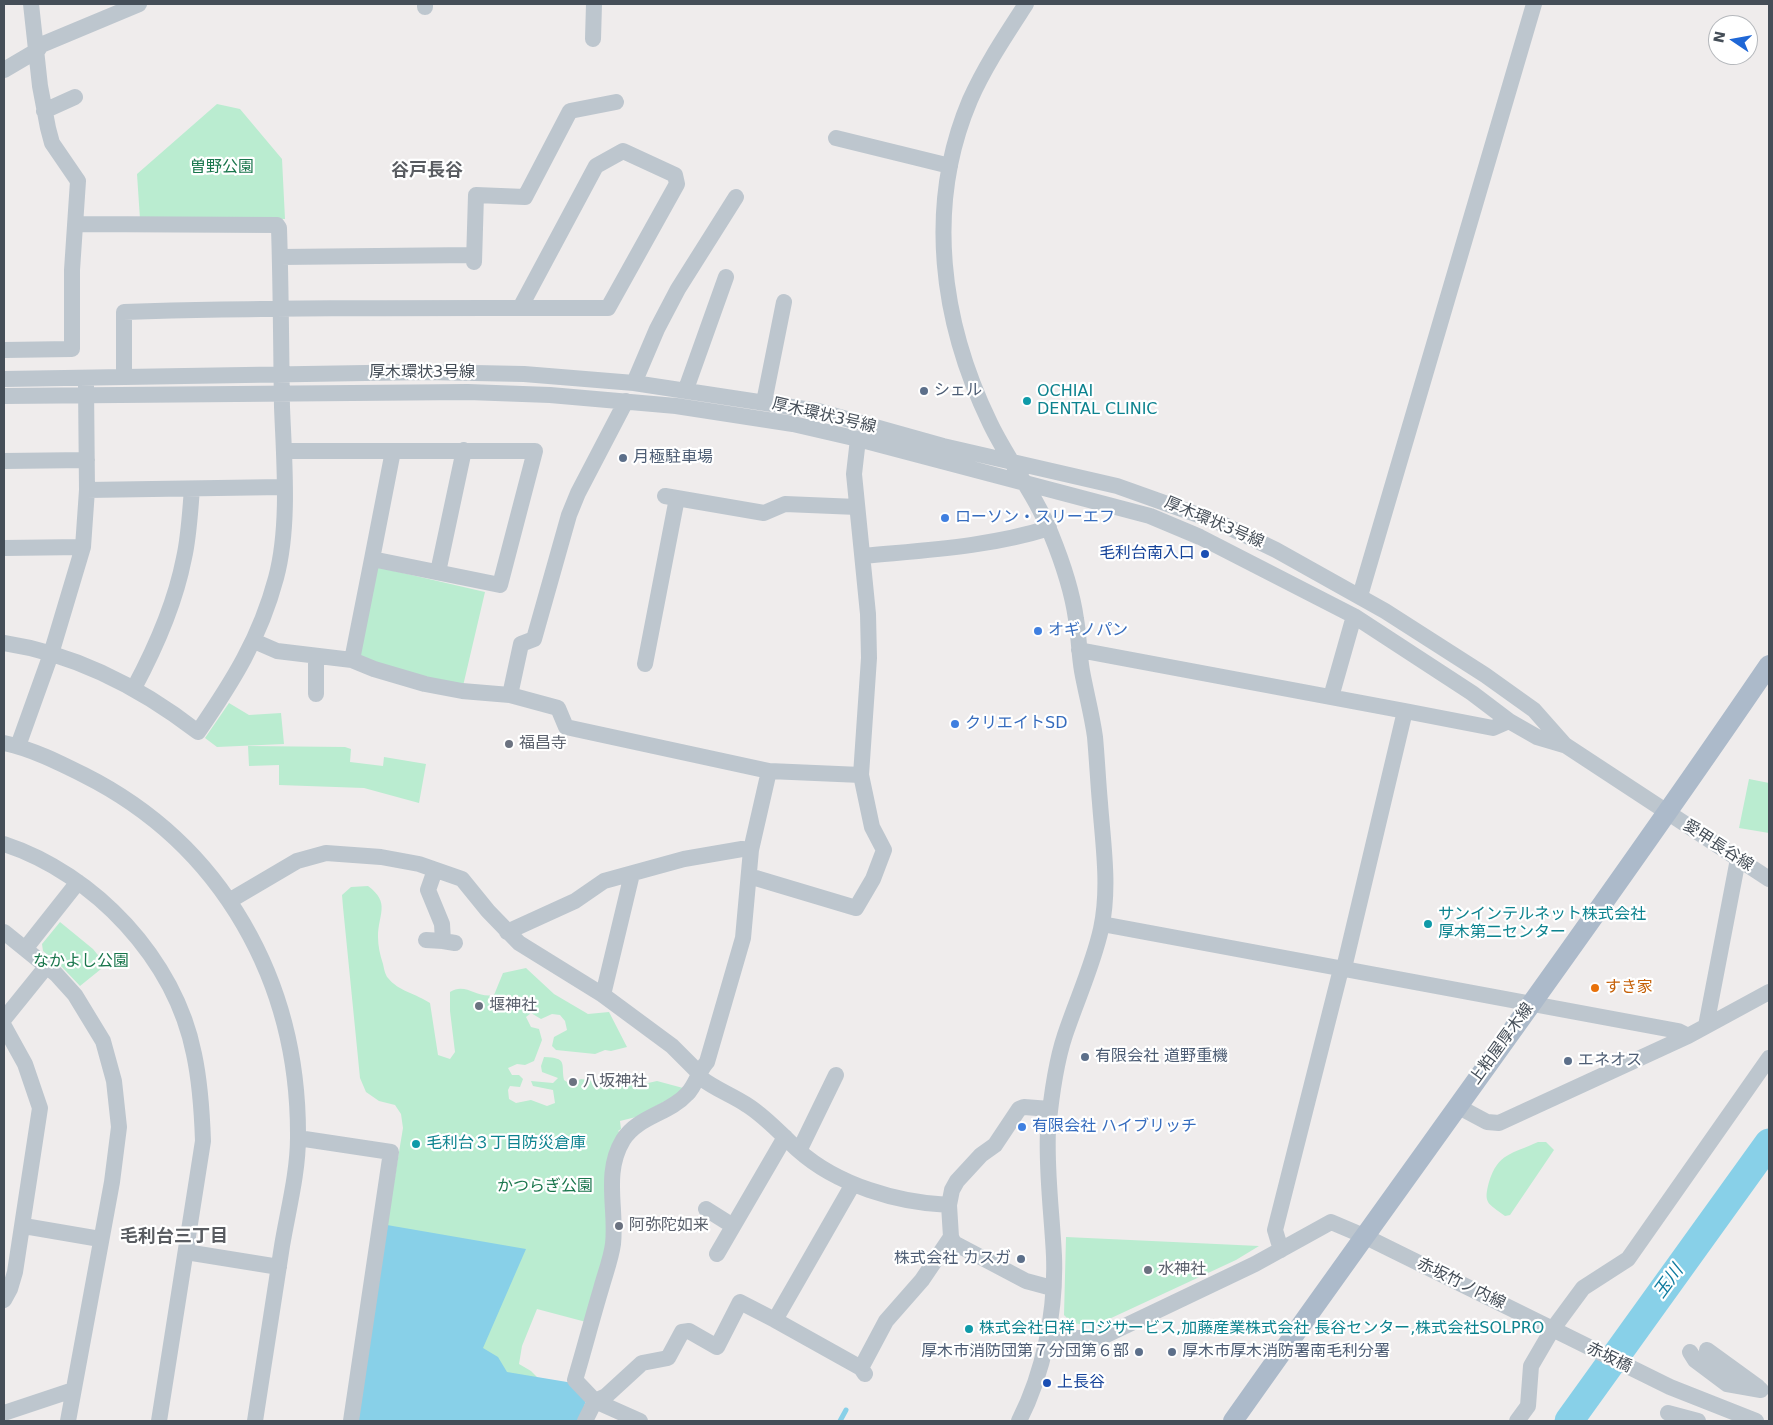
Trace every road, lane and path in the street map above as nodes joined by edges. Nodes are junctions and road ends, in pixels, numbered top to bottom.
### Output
1 (31, 4) edge
2 (140, 4) edge
3 (594, 4) edge
4 (1026, 4) edge
5 (1534, 4) edge
6 (120, 8) edge
7 (593, 39) dead end
8 (38, 50) junction
9 (4, 70) edge
10 (75, 97) dead end
11 (616, 102) dead end
12 (44, 111) junction
13 (836, 138) dead end
14 (950, 166) junction
15 (736, 197) dead end
16 (76, 224) junction
17 (280, 257) junction
18 (726, 277) dead end
19 (784, 302) dead end
20 (281, 307) junction
21 (520, 308) junction
22 (4, 350) edge
23 (282, 374) junction
24 (124, 377) junction
25 (86, 378) junction
26 (4, 379) edge
27 (634, 383) junction
28 (686, 389) junction
29 (282, 394) junction
30 (4, 396) edge
31 (86, 396) junction
32 (626, 401) junction
33 (764, 402) junction
34 (858, 439) junction
35 (464, 450) junction
36 (284, 451) junction
37 (392, 451) junction
38 (87, 460) junction
39 (4, 461) edge
40 (1012, 461) junction
41 (1024, 482) junction
42 (283, 487) junction
43 (192, 489) junction
44 (87, 490) junction
45 (857, 507) junction
46 (1049, 528) junction
47 (82, 547) junction
48 (4, 548) edge
49 (863, 556) junction
50 (372, 560) junction
51 (438, 572) junction
52 (1360, 596) junction
53 (1354, 616) junction
54 (254, 641) junction
55 (4, 643) edge
56 (1079, 650) junction
57 (52, 654) junction
58 (316, 656) junction
59 (352, 660) junction
60 (645, 664) dead end
61 (1769, 665) edge
62 (134, 688) junction
63 (316, 694) dead end
64 (510, 695) junction
65 (1331, 697) junction
66 (1405, 711) junction
67 (1509, 721) junction
68 (11, 744) edge
69 (1565, 745) junction
70 (769, 771) junction
71 (862, 775) junction
72 (1667, 812) junction
73 (4, 844) edge
74 (751, 850) junction
75 (1738, 859) junction
76 (434, 870) junction
77 (632, 874) junction
78 (749, 876) junction
79 (1769, 879) edge
80 (78, 882) junction
81 (229, 901) junction
82 (1102, 924) junction
83 (4, 932) edge
84 (507, 932) junction
85 (426, 940) dead end
86 (25, 949) junction
87 (46, 967) junction
88 (1344, 968) junction
89 (1769, 992) edge
90 (603, 995) junction
91 (1532, 1004) junction
92 (4, 1019) edge
93 (4, 1026) edge
94 (1706, 1026) junction
95 (1688, 1036) junction
96 (1769, 1058) edge
97 (698, 1072) junction
98 (836, 1075) dead end
99 (1457, 1106) junction
100 (1050, 1109) junction
101 (785, 1137) junction
102 (298, 1138) junction
103 (799, 1151) junction
104 (853, 1184) junction
105 (949, 1205) junction
106 (706, 1209) dead end
107 (24, 1226) junction
108 (733, 1226) junction
109 (1364, 1236) junction
110 (951, 1237) junction
111 (100, 1239) junction
112 (1281, 1250) junction
113 (186, 1252) junction
114 (11, 1254) edge
115 (716, 1254) dead end
116 (279, 1267) junction
117 (1052, 1288) junction
118 (4, 1300) edge
119 (775, 1320) junction
120 (1556, 1331) junction
121 (1048, 1334) junction
122 (1707, 1350) dead end
123 (1690, 1352) dead end
124 (73, 1390) junction
125 (1765, 1393) edge
126 (595, 1400) junction
127 (4, 1413) edge
128 (1668, 1413) dead end
129 (68, 1421) edge
130 (159, 1421) edge
131 (255, 1421) edge
132 (351, 1421) edge
133 (585, 1421) edge
134 (640, 1421) edge
135 (1019, 1421) edge
136 (1233, 1421) edge
137 (1517, 1421) edge
138 (1698, 1421) edge
139 (1756, 1421) edge

1 - 8 street
2 - 6 street
3 - 7 street
4 - 14 street
5 - 52 street
6 - 8 street
8 - 9 street
8 - 12 street
10 - 12 street
11 - 17 street
12 - 16 street
13 - 14 street
14 - 40 street
15 - 27 street
16 - 17 street
16 - 22 street
17 - 20 street
18 - 28 street
19 - 33 street
20 - 21 street
20 - 23 street
20 - 24 street
21 - 21 street
23 - 24 street, 厚木環状3号線
23 - 27 street, 厚木環状3号線
23 - 29 street
24 - 25 street, 厚木環状3号線
25 - 26 street, 厚木環状3号線
25 - 31 street
27 - 28 street, 厚木環状3号線
28 - 33 street, 厚木環状3号線
29 - 31 street, 厚木環状3号線
29 - 32 street, 厚木環状3号線
29 - 36 street
30 - 31 street, 厚木環状3号線
31 - 38 street
32 - 34 street, 厚木環状3号線
32 - 64 street
33 - 40 street, 厚木環状3号線
34 - 41 street, 厚木環状3号線
34 - 45 street
35 - 37 street
35 - 51 street
35 - 51 street
36 - 37 street
36 - 42 street
37 - 50 street
38 - 39 street
38 - 44 street
40 - 41 street
40 - 52 street, 厚木環状3号線
41 - 46 street
41 - 53 street, 厚木環状3号線
42 - 43 street
42 - 54 street
43 - 44 street
43 - 62 street
44 - 47 street
45 - 49 street
45 - 60 street
46 - 49 street
46 - 56 street
47 - 48 street
47 - 57 street
49 - 71 street
50 - 51 street
50 - 59 street
52 - 69 street, 厚木環状3号線
53 - 65 street
53 - 67 street, 厚木環状3号線
54 - 58 street
54 - 62 street
55 - 57 street
56 - 65 street
56 - 82 street
57 - 62 street
57 - 68 street
58 - 59 street
58 - 63 street
59 - 64 street
61 - 72 main road, 上粕屋厚木線
64 - 70 street
65 - 66 street
66 - 67 street
66 - 88 street
67 - 69 street, 厚木環状3号線
68 - 81 street
69 - 72 street, 厚木環状3号線
70 - 71 street
70 - 74 street
71 - 78 street
72 - 75 street, 愛甲長谷線
72 - 91 main road, 上粕屋厚木線
73 - 80 street
74 - 77 street
74 - 78 street
75 - 79 street, 愛甲長谷線
75 - 94 street
76 - 81 street
76 - 84 street
76 - 85 street
77 - 84 street
77 - 90 street
78 - 97 street
80 - 86 street
80 - 113 street
81 - 102 street
82 - 88 street
82 - 100 street
83 - 86 street
84 - 90 street
86 - 87 street
87 - 92 street
87 - 111 street
88 - 91 street
88 - 112 street
89 - 94 street
90 - 97 street
91 - 95 street
91 - 99 main road, 上粕屋厚木線
93 - 107 street
94 - 95 street
95 - 99 street
96 - 120 street
97 - 101 street
97 - 126 street
98 - 103 street
99 - 109 main road, 上粕屋厚木線
100 - 105 street
100 - 117 street
101 - 103 street
101 - 108 street
102 - 116 street
102 - 132 street
103 - 104 street
104 - 105 street
104 - 119 street
105 - 110 street
106 - 108 street
107 - 111 street
107 - 114 street
108 - 115 street
109 - 112 street, 赤坂竹ノ内線
109 - 120 street, 赤坂竹ノ内線
109 - 136 main road, 上粕屋厚木線
110 - 117 street
110 - 119 street
111 - 124 street
112 - 121 street
113 - 116 street
113 - 130 street
114 - 118 street
116 - 131 street
117 - 121 street
119 - 126 street
120 - 137 street
120 - 139 street, 赤坂橋
121 - 135 street
122 - 125 street
123 - 125 street
124 - 127 street
124 - 129 street
126 - 133 street
126 - 134 street
128 - 138 street

